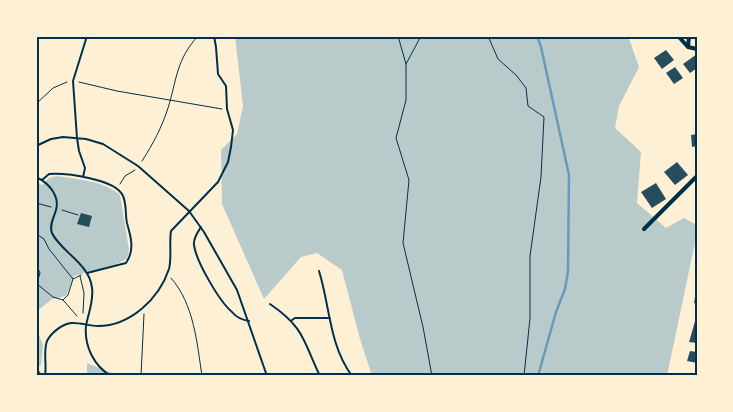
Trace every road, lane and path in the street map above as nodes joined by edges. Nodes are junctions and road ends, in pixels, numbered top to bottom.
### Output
1 (88, 36) edge
2 (198, 36) edge
3 (214, 36) edge
4 (398, 36) edge
5 (421, 36) edge
6 (488, 36) edge
7 (678, 36) edge
8 (689, 36) edge
9 (688, 47) junction
10 (697, 49) edge
11 (406, 64) junction
12 (73, 81) junction
13 (170, 99) junction
14 (36, 104) edge
15 (227, 109) junction
16 (77, 138) junction
17 (36, 146) edge
18 (138, 166) junction
19 (697, 176) edge
20 (36, 177) edge
21 (83, 177) junction
22 (41, 180) junction
23 (117, 189) junction
24 (189, 211) junction
25 (201, 227) junction
26 (644, 229) dead end
27 (36, 234) edge
28 (36, 264) edge
29 (318, 270) dead end
30 (87, 273) junction
31 (167, 274) junction
32 (80, 276) junction
33 (73, 279) junction
34 (37, 285) edge
35 (63, 300) junction
36 (270, 304) dead end
37 (144, 307) junction
38 (330, 318) junction
39 (292, 320) junction
40 (249, 321) junction
41 (81, 323) junction
42 (87, 325) junction
43 (36, 367) edge
44 (43, 376) edge
45 (110, 376) edge
46 (141, 376) edge
47 (202, 376) edge
48 (267, 376) edge
49 (320, 376) edge
50 (352, 376) edge
51 (432, 376) edge
52 (524, 376) edge

1 - 12 lane
2 - 13 path
3 - 15 lane
4 - 11 path
5 - 11 path
6 - 52 path
7 - 9 street
8 - 9 street
9 - 10 street
11 - 51 path
12 - 13 path
12 - 14 path
12 - 16 lane
13 - 15 path
13 - 18 path
15 - 24 lane
16 - 17 lane
16 - 18 lane
16 - 21 lane
18 - 23 path
18 - 24 lane
19 - 26 street
20 - 22 lane
21 - 22 lane
21 - 23 lane
22 - 30 lane
23 - 30 lane
24 - 25 lane
24 - 31 lane
25 - 40 lane
25 - 40 lane
27 - 33 path
28 - 34 path
29 - 38 lane
30 - 32 path
30 - 42 lane
31 - 37 lane
31 - 47 path
32 - 33 path
32 - 41 path
33 - 35 path
34 - 35 path
35 - 41 path
36 - 39 lane
37 - 42 lane
37 - 46 path
38 - 39 lane
38 - 50 lane
39 - 49 lane
40 - 48 lane
41 - 42 lane
41 - 44 lane
42 - 45 lane
43 - 44 path

